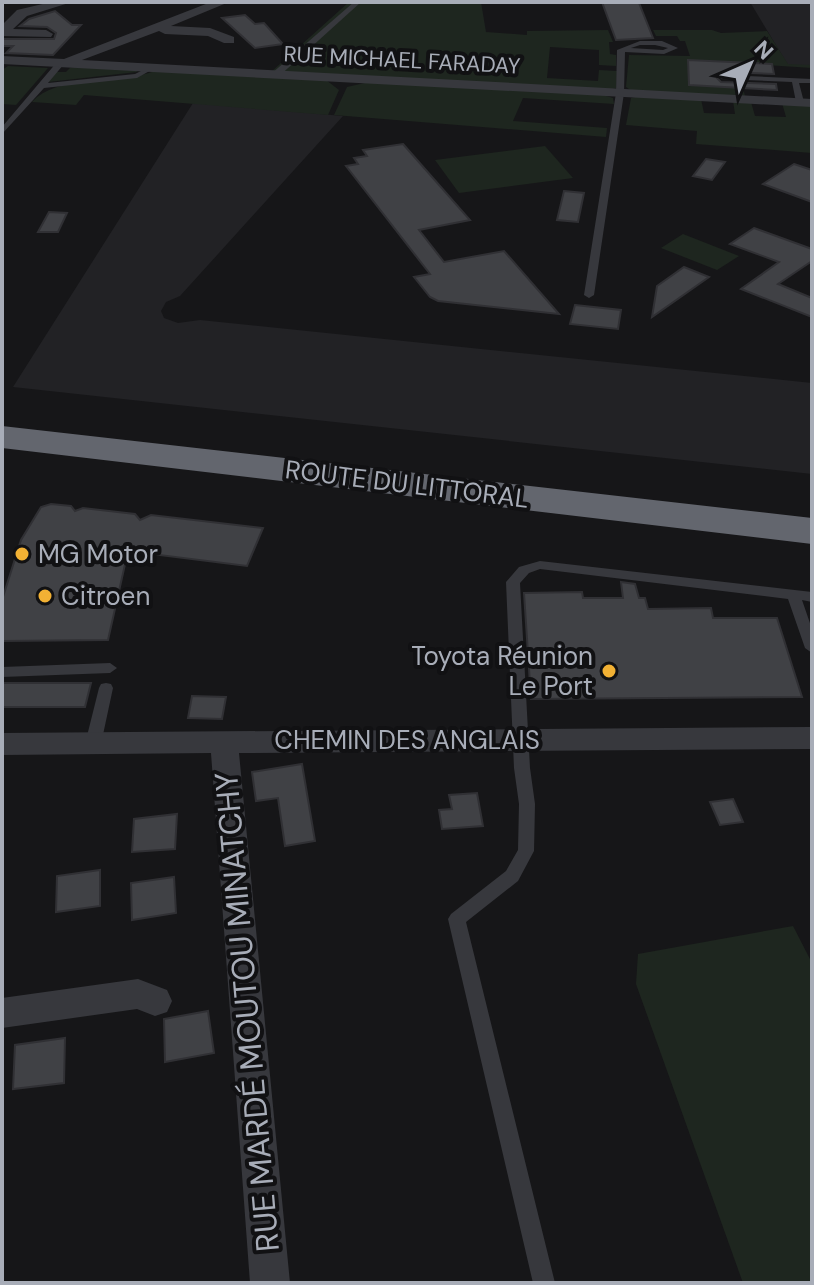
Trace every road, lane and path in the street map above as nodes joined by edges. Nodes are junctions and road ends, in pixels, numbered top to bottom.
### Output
1 (66, 2) edge
2 (199, 2) edge
3 (358, 2) edge
4 (218, 4) edge
5 (105, 28) dead end
6 (149, 30) junction
7 (2, 32) edge
8 (46, 34) dead end
9 (229, 40) dead end
10 (621, 50) junction
11 (2, 60) edge
12 (60, 64) junction
13 (149, 69) junction
14 (274, 76) junction
15 (724, 77) dead end
16 (795, 80) junction
17 (812, 81) edge
18 (41, 86) junction
19 (620, 93) junction
20 (806, 102) edge
21 (2, 132) edge
22 (589, 295) dead end
23 (2, 408) edge
24 (2, 414) edge
25 (2, 437) edge
26 (130, 440) junction
27 (2, 443) edge
28 (812, 505) edge
29 (812, 531) edge
30 (793, 595) junction
31 (812, 597) edge
32 (812, 648) edge
33 (110, 668) dead end
34 (2, 672) edge
35 (106, 688) dead end
36 (812, 738) edge
37 (521, 740) junction
38 (224, 741) junction
39 (2, 744) edge
40 (93, 744) junction
41 (155, 1001) dead end
42 (2, 1013) edge
43 (270, 1283) edge
44 (544, 1283) edge

1 - 7 street
2 - 4 street
3 - 14 lane
4 - 6 street
5 - 6 street
6 - 9 street
6 - 12 street
7 - 8 street
10 - 10 lane
10 - 19 lane
11 - 12 street, RUE MICHAEL FARADAY
12 - 13 street, RUE MICHAEL FARADAY
12 - 18 lane
13 - 14 street, RUE MICHAEL FARADAY
13 - 18 lane
14 - 19 street, RUE MICHAEL FARADAY
15 - 16 lane
16 - 17 lane
16 - 20 lane, RUE MICHAEL FARADAY
18 - 21 lane
19 - 20 street, RUE MICHAEL FARADAY
19 - 22 lane
23 - 26 highway
24 - 26 highway, ROUTE DU LITTORAL
25 - 26 highway, ROUTE DU LITTORAL
26 - 27 highway
26 - 28 highway, ROUTE DU LITTORAL
26 - 29 highway, ROUTE DU LITTORAL
30 - 31 lane
30 - 32 lane
30 - 37 lane
33 - 34 lane
35 - 40 lane
36 - 37 street, CHEMIN DES ANGLAIS
37 - 38 street, CHEMIN DES ANGLAIS
37 - 44 lane
38 - 40 street, CHEMIN DES ANGLAIS
38 - 43 street, RUE MARDÉ MOUTOU MINATCHY
39 - 40 street, CHEMIN DES ANGLAIS
41 - 42 street

